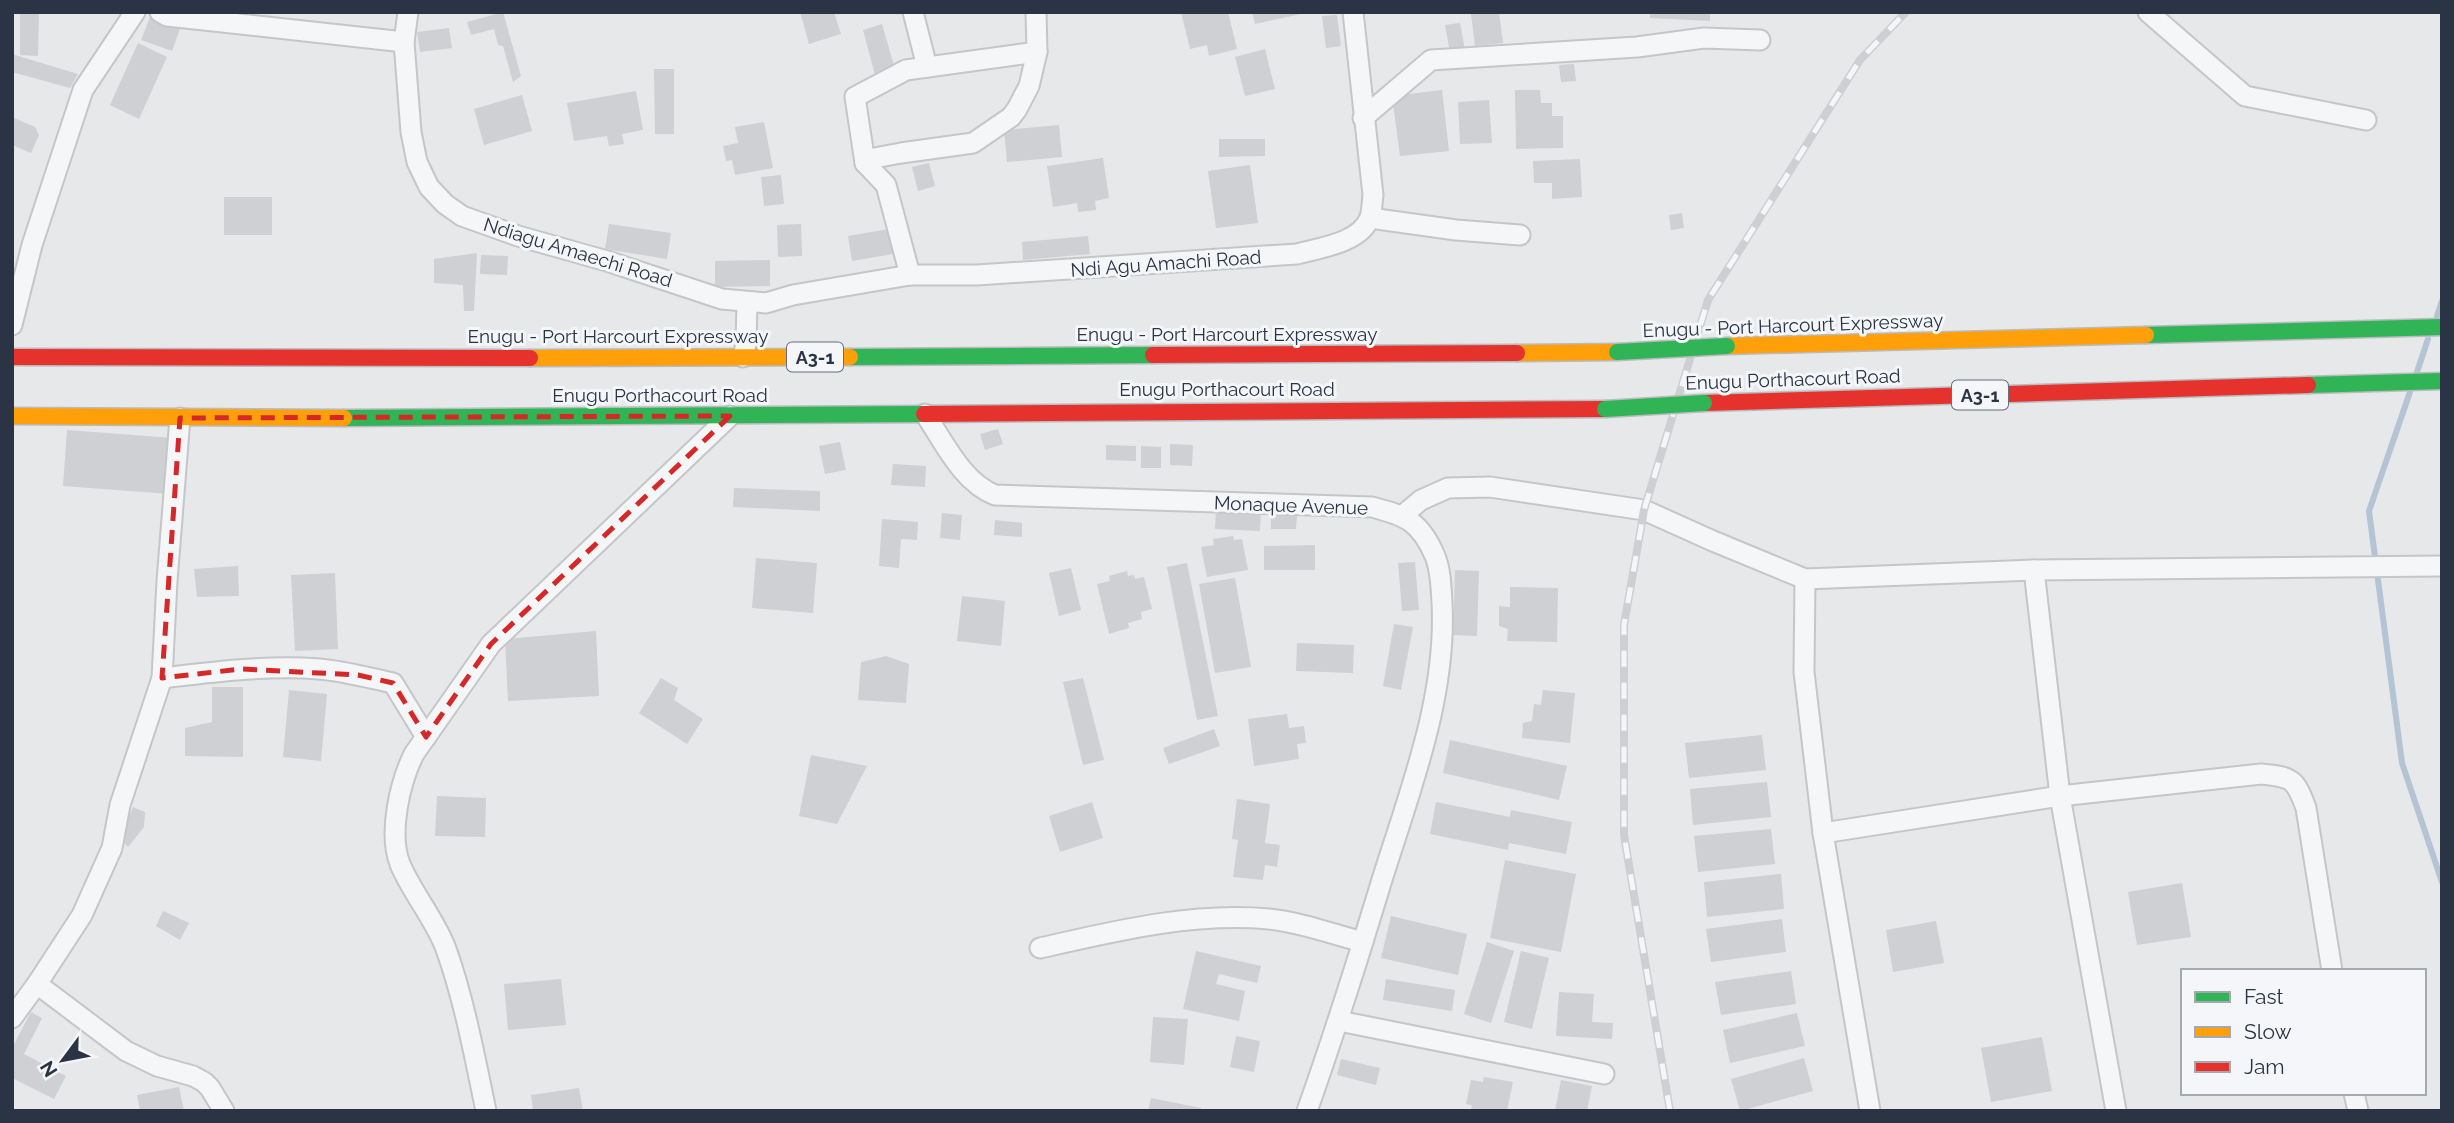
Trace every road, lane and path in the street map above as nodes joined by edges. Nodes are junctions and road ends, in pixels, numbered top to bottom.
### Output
1 (135, 12) edge
2 (160, 12) edge
3 (408, 12) edge
4 (913, 12) edge
5 (1036, 12) edge
6 (1353, 12) edge
7 (2148, 12) edge
8 (1760, 40) dead end
9 (404, 42) junction
10 (1037, 52) junction
11 (927, 67) junction
12 (1363, 118) junction
13 (2366, 120) dead end
14 (865, 163) junction
15 (1370, 218) junction
16 (1520, 236) dead end
17 (910, 275) junction
18 (747, 303) junction
19 (12, 325) edge
20 (2442, 327) edge
21 (12, 357) edge
22 (743, 357) junction
23 (2442, 381) edge
24 (925, 414) junction
25 (12, 416) edge
26 (730, 416) junction
27 (180, 418) junction
28 (1403, 515) junction
29 (2442, 566) edge
30 (2034, 570) junction
31 (1805, 579) junction
32 (162, 678) junction
33 (426, 737) junction
34 (2060, 796) junction
35 (1823, 833) junction
36 (1363, 943) junction
37 (1040, 948) dead end
38 (2332, 969) edge
39 (37, 984) junction
40 (12, 1018) edge
41 (1339, 1021) junction
42 (1604, 1074) dead end
43 (224, 1111) edge
44 (486, 1111) edge
45 (1307, 1111) edge
46 (1870, 1111) edge
47 (2116, 1111) edge

1 - 19 street
2 - 9 street
3 - 9 street, Ndiagu Amaechi Road
4 - 11 street
5 - 10 street
6 - 12 street
7 - 13 street
8 - 12 street
9 - 18 street, Ndiagu Amaechi Road
10 - 11 street
10 - 14 street
11 - 14 street
12 - 15 street
14 - 17 street
15 - 16 street
15 - 17 street, Ndi Agu Amachi Road
17 - 18 street, Ndi Agu Amachi Road
18 - 22 street
20 - 22 highway, Enugu - Port Harcourt Expressway / A3-1, bridge
21 - 22 highway, Enugu - Port Harcourt Expressway / A3-1
23 - 24 highway, Enugu Porthacourt Road / A3-1, bridge
24 - 26 highway, Enugu Porthacourt Road / A3-1
24 - 28 street, Monaque Avenue
25 - 27 highway, Enugu Porthacourt Road / A3-1
26 - 27 highway, Enugu Porthacourt Road / A3-1
26 - 33 street
27 - 32 street
28 - 31 street
28 - 36 street
29 - 30 street
30 - 31 street
30 - 34 street
31 - 35 street
32 - 33 street
32 - 39 street
33 - 44 street
34 - 35 street
34 - 38 street
34 - 47 street
35 - 46 street
36 - 37 street
36 - 41 street
39 - 40 street
39 - 43 street
41 - 42 street
41 - 45 street

